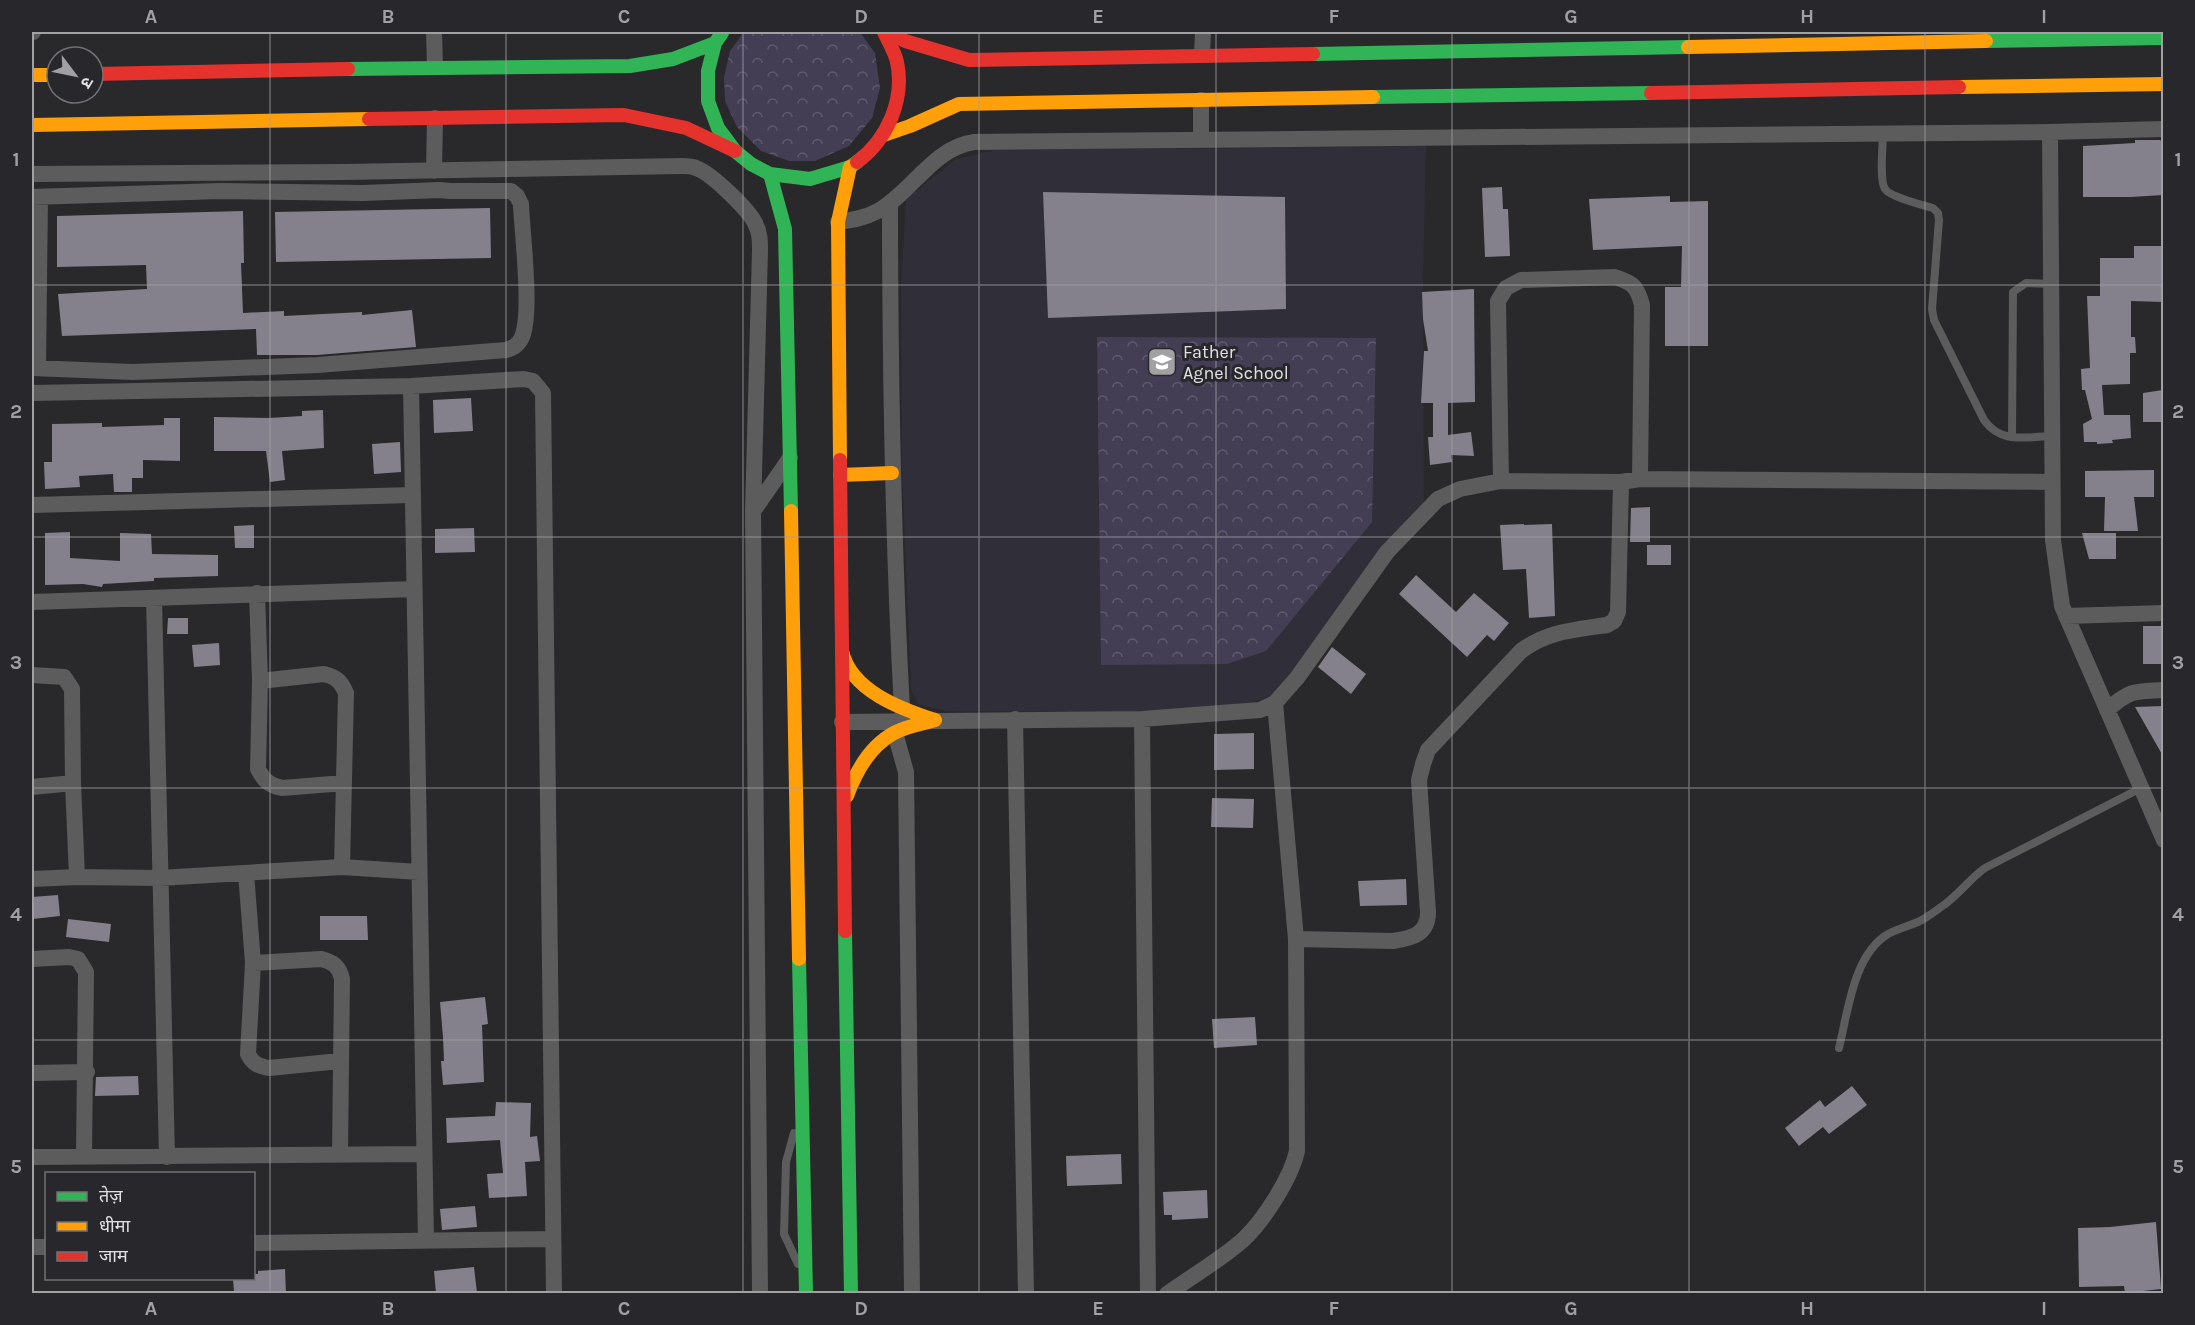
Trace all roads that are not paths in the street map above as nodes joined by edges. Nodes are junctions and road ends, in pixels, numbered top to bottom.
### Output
1 (434, 32) edge
2 (884, 32) edge
3 (889, 32) edge
4 (1203, 32) edge
5 (719, 37) edge
6 (2163, 38) edge
7 (1202, 55) junction
8 (435, 67) junction
9 (105, 74) edge
10 (2163, 84) edge
11 (1201, 100) junction
12 (435, 118) junction
13 (32, 125) edge
14 (2163, 129) edge
15 (1883, 132) junction
16 (2050, 132) junction
17 (884, 135) junction
18 (1201, 140) junction
19 (735, 152) junction
20 (850, 167) junction
21 (434, 171) junction
22 (257, 172) junction
23 (297, 172) junction
24 (32, 174) edge
25 (770, 174) junction
26 (259, 192) junction
27 (298, 192) junction
28 (36, 197) edge
29 (890, 203) junction
30 (838, 222) junction
31 (2051, 284) junction
32 (35, 368) edge
33 (411, 386) junction
34 (32, 393) edge
35 (2052, 436) junction
36 (2012, 437) junction
37 (790, 458) junction
38 (892, 473) junction
39 (840, 475) junction
40 (1640, 479) junction
41 (1501, 481) junction
42 (1622, 482) junction
43 (2052, 482) junction
44 (412, 495) junction
45 (32, 505) edge
46 (753, 511) junction
47 (414, 590) junction
48 (256, 593) junction
49 (154, 598) junction
50 (32, 602) edge
51 (2163, 612) edge
52 (2066, 616) junction
53 (841, 637) junction
54 (32, 675) edge
55 (260, 681) junction
56 (2163, 690) edge
57 (1275, 703) junction
58 (902, 710) junction
59 (2107, 710) junction
60 (1015, 719) junction
61 (1142, 719) junction
62 (935, 720) junction
63 (842, 722) junction
64 (895, 733) junction
65 (73, 783) junction
66 (344, 783) junction
67 (32, 787) edge
68 (2141, 788) junction
69 (843, 809) junction
70 (2163, 840) edge
71 (342, 867) junction
72 (419, 872) junction
73 (246, 873) junction
74 (77, 877) junction
75 (160, 878) junction
76 (32, 879) edge
77 (1296, 939) junction
78 (32, 959) edge
79 (253, 963) junction
80 (1839, 1048) dead end
81 (340, 1061) junction
82 (87, 1072) junction
83 (32, 1073) edge
84 (802, 1101) junction
85 (340, 1153) junction
86 (424, 1154) junction
87 (84, 1155) junction
88 (32, 1156) edge
89 (167, 1157) junction
90 (553, 1239) junction
91 (426, 1241) junction
92 (255, 1243) edge
93 (806, 1288) edge
94 (554, 1293) edge
95 (760, 1293) edge
96 (851, 1293) edge
97 (912, 1293) edge
98 (1026, 1293) edge
99 (1148, 1293) edge
100 (1167, 1293) edge

1 - 8 street
2 - 17 street
3 - 7 street
4 - 7 street
5 - 8 street
5 - 19 street
6 - 7 street
8 - 9 street
10 - 11 street
11 - 17 street
11 - 18 street
12 - 13 street
12 - 19 street
12 - 21 street
14 - 16 street
15 - 16 street
15 - 18 street
15 - 36 lane
16 - 31 street
17 - 20 street
18 - 29 street
19 - 25 street
20 - 25 street
20 - 30 street
21 - 23 street
21 - 46 street
22 - 23 street
22 - 24 street
22 - 26 street
23 - 27 street
25 - 37 street
26 - 27 street
26 - 28 street
27 - 32 street
28 - 32 street
29 - 30 street
29 - 38 street
30 - 39 street
31 - 35 street
31 - 36 lane
33 - 34 street
33 - 44 street
33 - 90 street
35 - 36 lane
35 - 43 street
37 - 46 street
37 - 84 street
38 - 39 street
38 - 58 street
39 - 53 street
40 - 41 street
40 - 42 street
40 - 43 street
41 - 42 street
41 - 57 street
42 - 77 street
43 - 52 street
44 - 45 street
44 - 47 street
46 - 95 street
47 - 48 street
47 - 72 street
48 - 49 street
48 - 55 street
49 - 50 street
49 - 75 street
51 - 52 street
52 - 59 street
53 - 58 street
53 - 63 street
54 - 65 street
55 - 66 street
55 - 66 street
56 - 59 street
57 - 61 street
57 - 77 street
58 - 62 street
59 - 68 street
60 - 61 street
60 - 62 street
60 - 98 street
61 - 99 street
62 - 63 street
62 - 64 street
63 - 69 street
64 - 69 street
64 - 97 street
65 - 67 street
65 - 74 street
66 - 71 street
68 - 70 street
68 - 80 lane
69 - 96 street
71 - 72 street
71 - 73 street
72 - 86 street
73 - 75 street
73 - 79 street
74 - 75 street
74 - 76 street
75 - 89 street
77 - 100 street
78 - 82 street
79 - 81 street
79 - 81 street
81 - 85 street
82 - 83 street
82 - 87 street
84 - 93 street
84 - 93 lane
85 - 86 street
85 - 89 street
86 - 91 street
87 - 88 street
87 - 89 street
90 - 91 street
90 - 94 street
91 - 92 street

